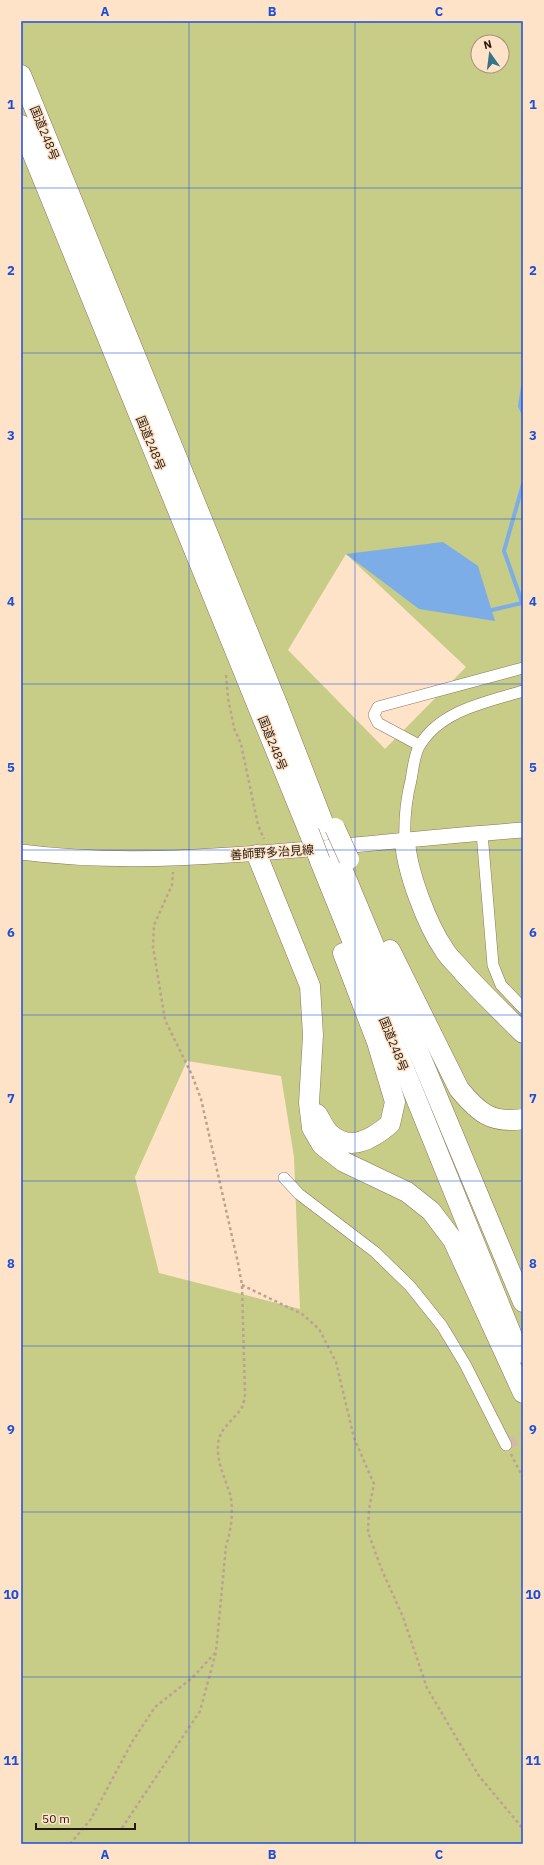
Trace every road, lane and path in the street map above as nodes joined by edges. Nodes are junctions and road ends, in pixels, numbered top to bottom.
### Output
1 (21, 75) edge
2 (21, 125) edge
3 (523, 668) edge
4 (226, 674) dead end
5 (523, 691) edge
6 (419, 745) junction
7 (323, 830) junction
8 (523, 830) edge
9 (482, 833) junction
10 (405, 841) junction
11 (261, 847) junction
12 (21, 852) edge
13 (171, 859) junction
14 (333, 862) junction
15 (523, 1008) edge
16 (523, 1033) edge
17 (309, 1103) junction
18 (523, 1119) edge
19 (284, 1178) dead end
20 (242, 1285) junction
21 (523, 1302) edge
22 (523, 1362) edge
23 (523, 1393) edge
24 (506, 1445) joint
25 (523, 1478) edge
26 (216, 1652) junction
27 (122, 1828) dead end
28 (523, 1832) edge
29 (70, 1844) edge

1 - 7 highway, 国道248号
2 - 7 highway, 国道248号
3 - 6 street
4 - 11 path
5 - 6 street
6 - 10 street
7 - 14 highway, 国道248号, bridge
7 - 14 highway, bridge
8 - 9 main road, 善師野多治見線
9 - 10 main road, 善師野多治見線
9 - 15 street
10 - 11 main road, 善師野多治見線
10 - 16 highway
11 - 13 main road, 善師野多治見線
11 - 17 highway
12 - 13 main road, 善師野多治見線
13 - 20 path
14 - 17 highway
14 - 18 highway
14 - 21 highway, 国道248号
14 - 22 highway, 国道248号
17 - 23 highway
19 - 24 street
20 - 26 path
20 - 28 path
24 - 25 path
26 - 27 path
26 - 29 path

